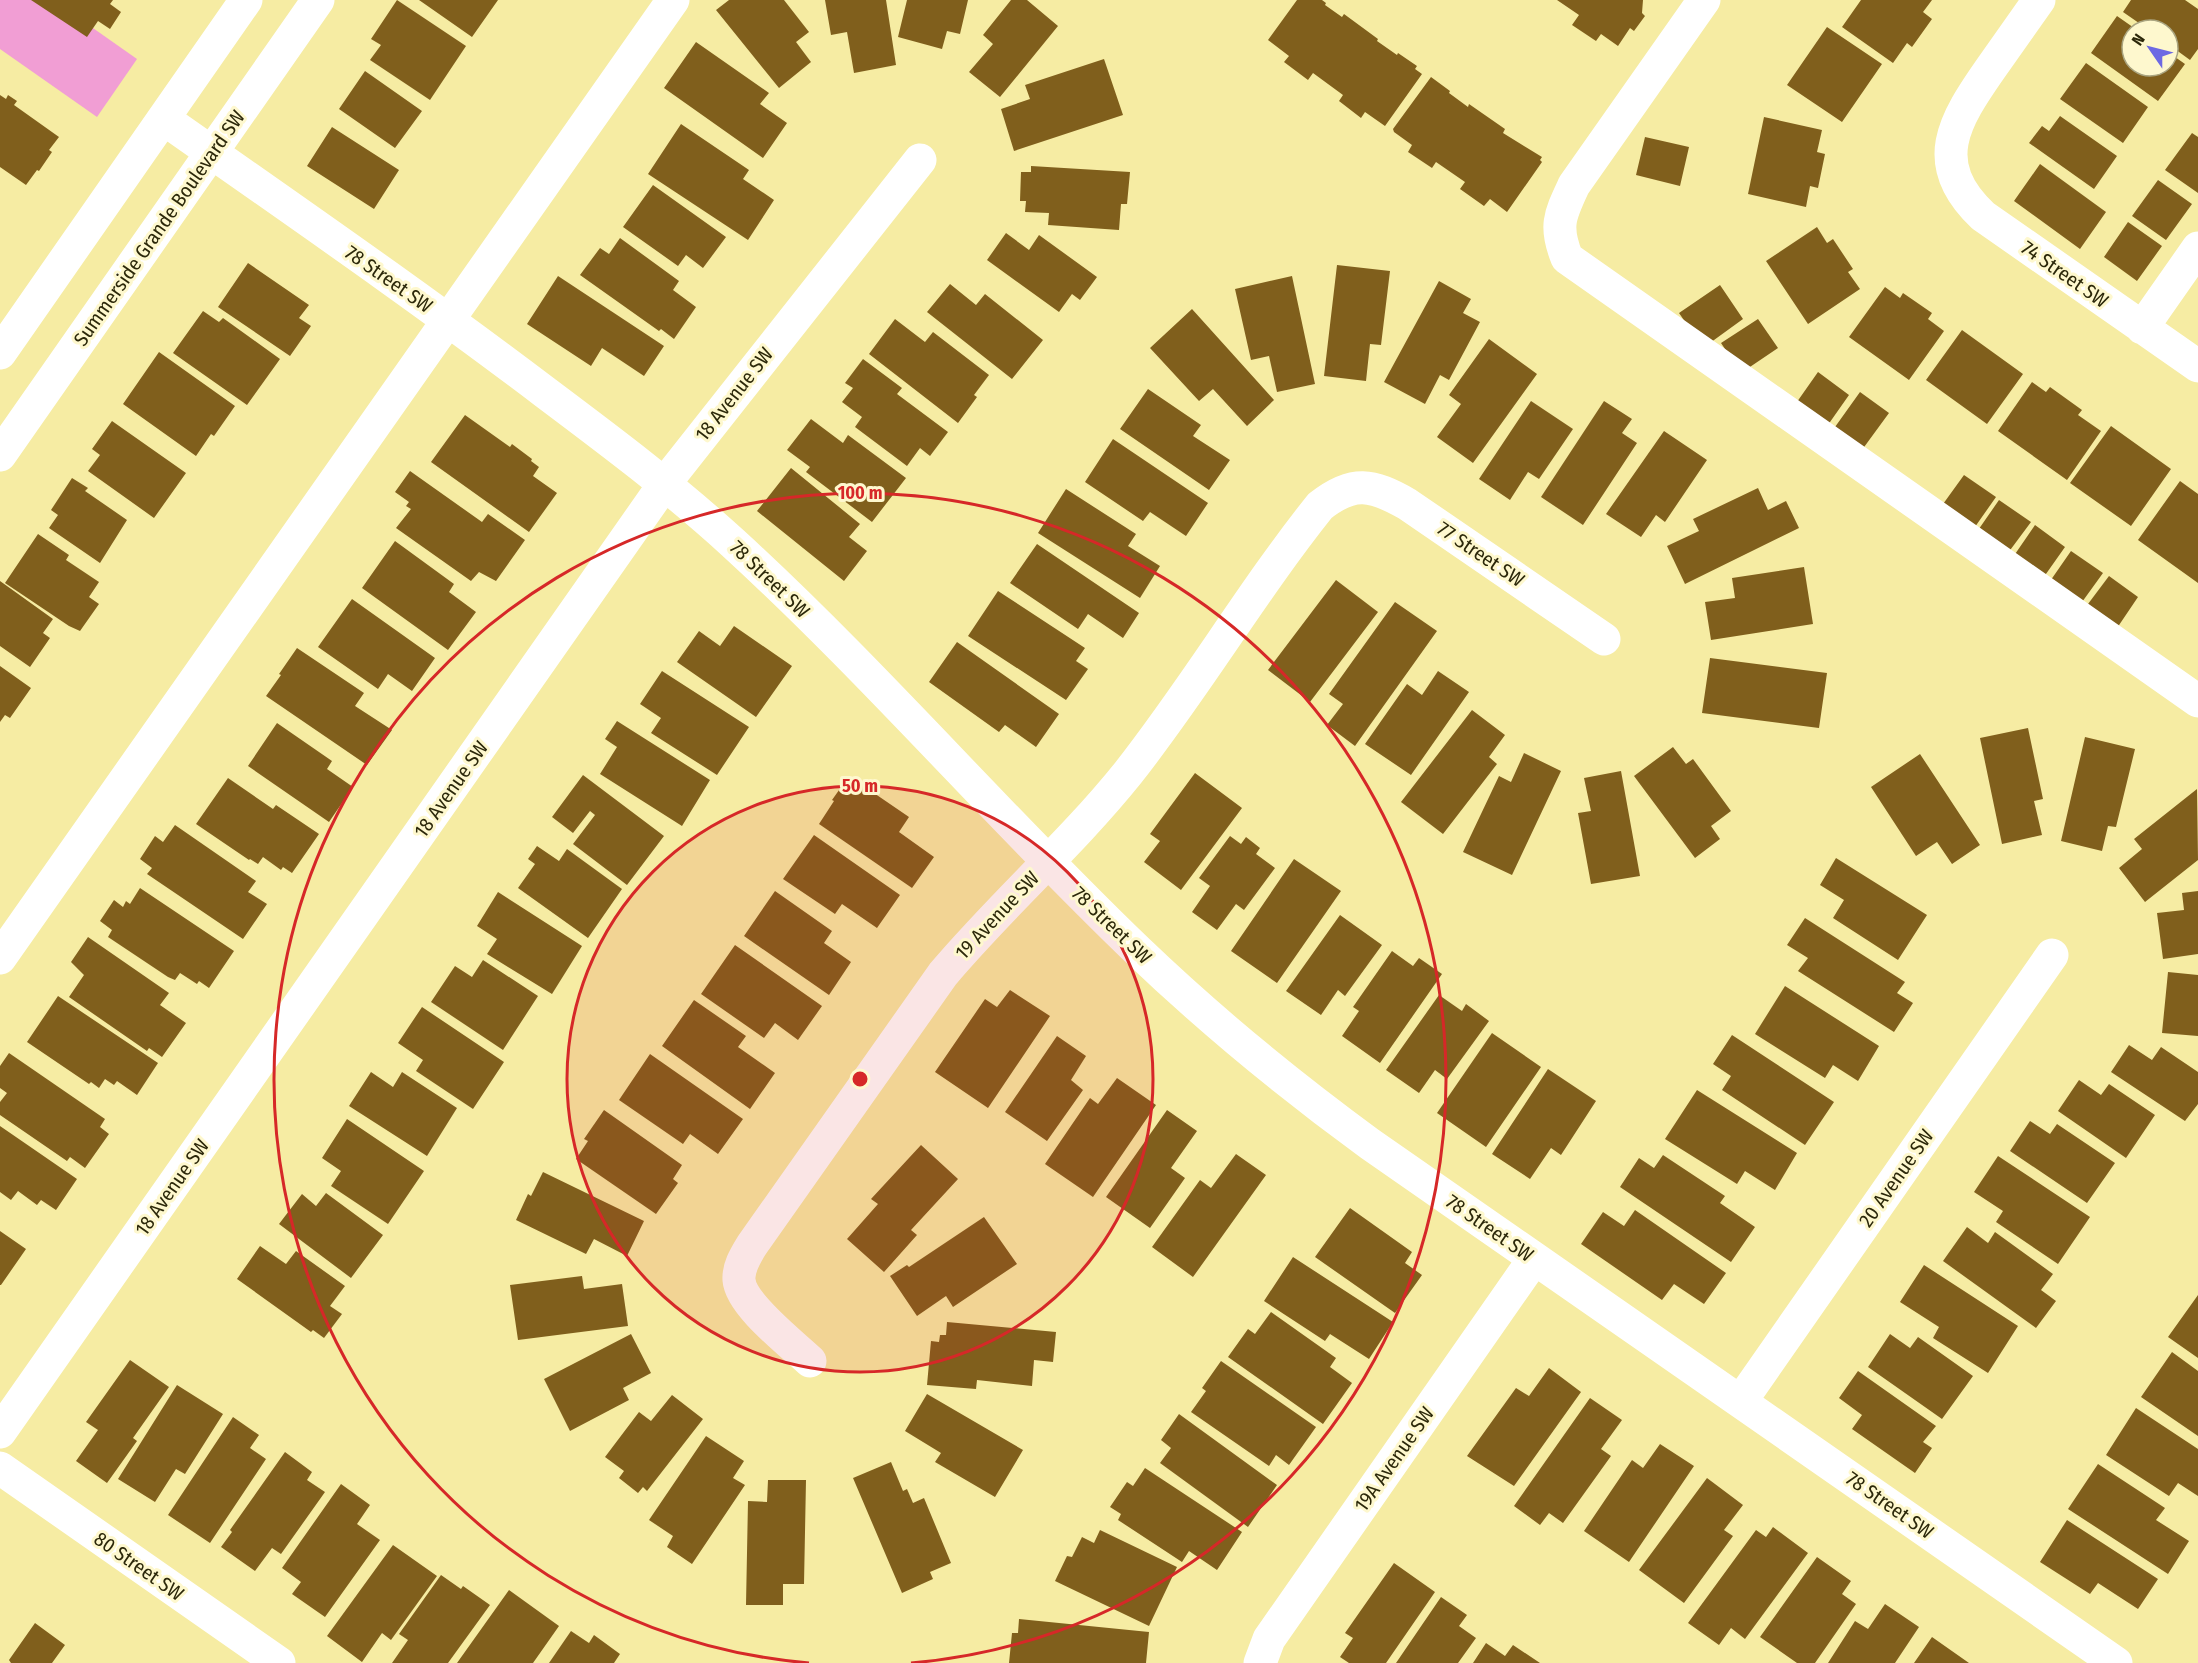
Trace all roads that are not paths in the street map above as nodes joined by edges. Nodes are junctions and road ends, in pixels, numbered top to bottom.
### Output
1 (246, 0) edge
2 (318, 0) edge
3 (672, 0) edge
4 (1704, 0) edge
5 (2039, 0) edge
6 (164, 119) junction
7 (212, 152) junction
8 (920, 159) dead end
9 (2198, 249) edge
10 (447, 320) junction
11 (2142, 328) junction
12 (0, 352) edge
13 (2198, 366) edge
14 (0, 455) edge
15 (665, 483) junction
16 (1351, 488) joint
17 (1604, 639) dead end
18 (2198, 701) edge
19 (1047, 861) junction
20 (2052, 955) dead end
21 (0, 958) edge
22 (1534, 1259) junction
23 (810, 1361) dead end
24 (1741, 1401) junction
25 (0, 1432) edge
26 (0, 1468) edge
27 (279, 1663) edge
28 (1260, 1663) edge
29 (2116, 1663) edge

1 - 6 street
2 - 7 street, Summerside Grande Boulevard SW
3 - 10 street
4 - 18 street
5 - 11 street, 74 Street SW
6 - 7 street, 78 Street SW
6 - 12 street
7 - 10 street, 78 Street SW
7 - 14 street, Summerside Grande Boulevard SW
8 - 15 street, 18 Avenue SW
9 - 11 street
10 - 15 street, 78 Street SW
10 - 21 street
11 - 13 street, 74 Street SW
15 - 19 street, 78 Street SW
15 - 25 street, 18 Avenue SW
16 - 17 street, 77 Street SW
16 - 19 street, 19 Avenue SW
19 - 22 street, 78 Street SW
19 - 23 street, 19 Avenue SW
20 - 24 street, 20 Avenue SW
22 - 24 street, 78 Street SW
22 - 28 street, 19A Avenue SW
24 - 29 street, 78 Street SW
26 - 27 street, 80 Street SW

